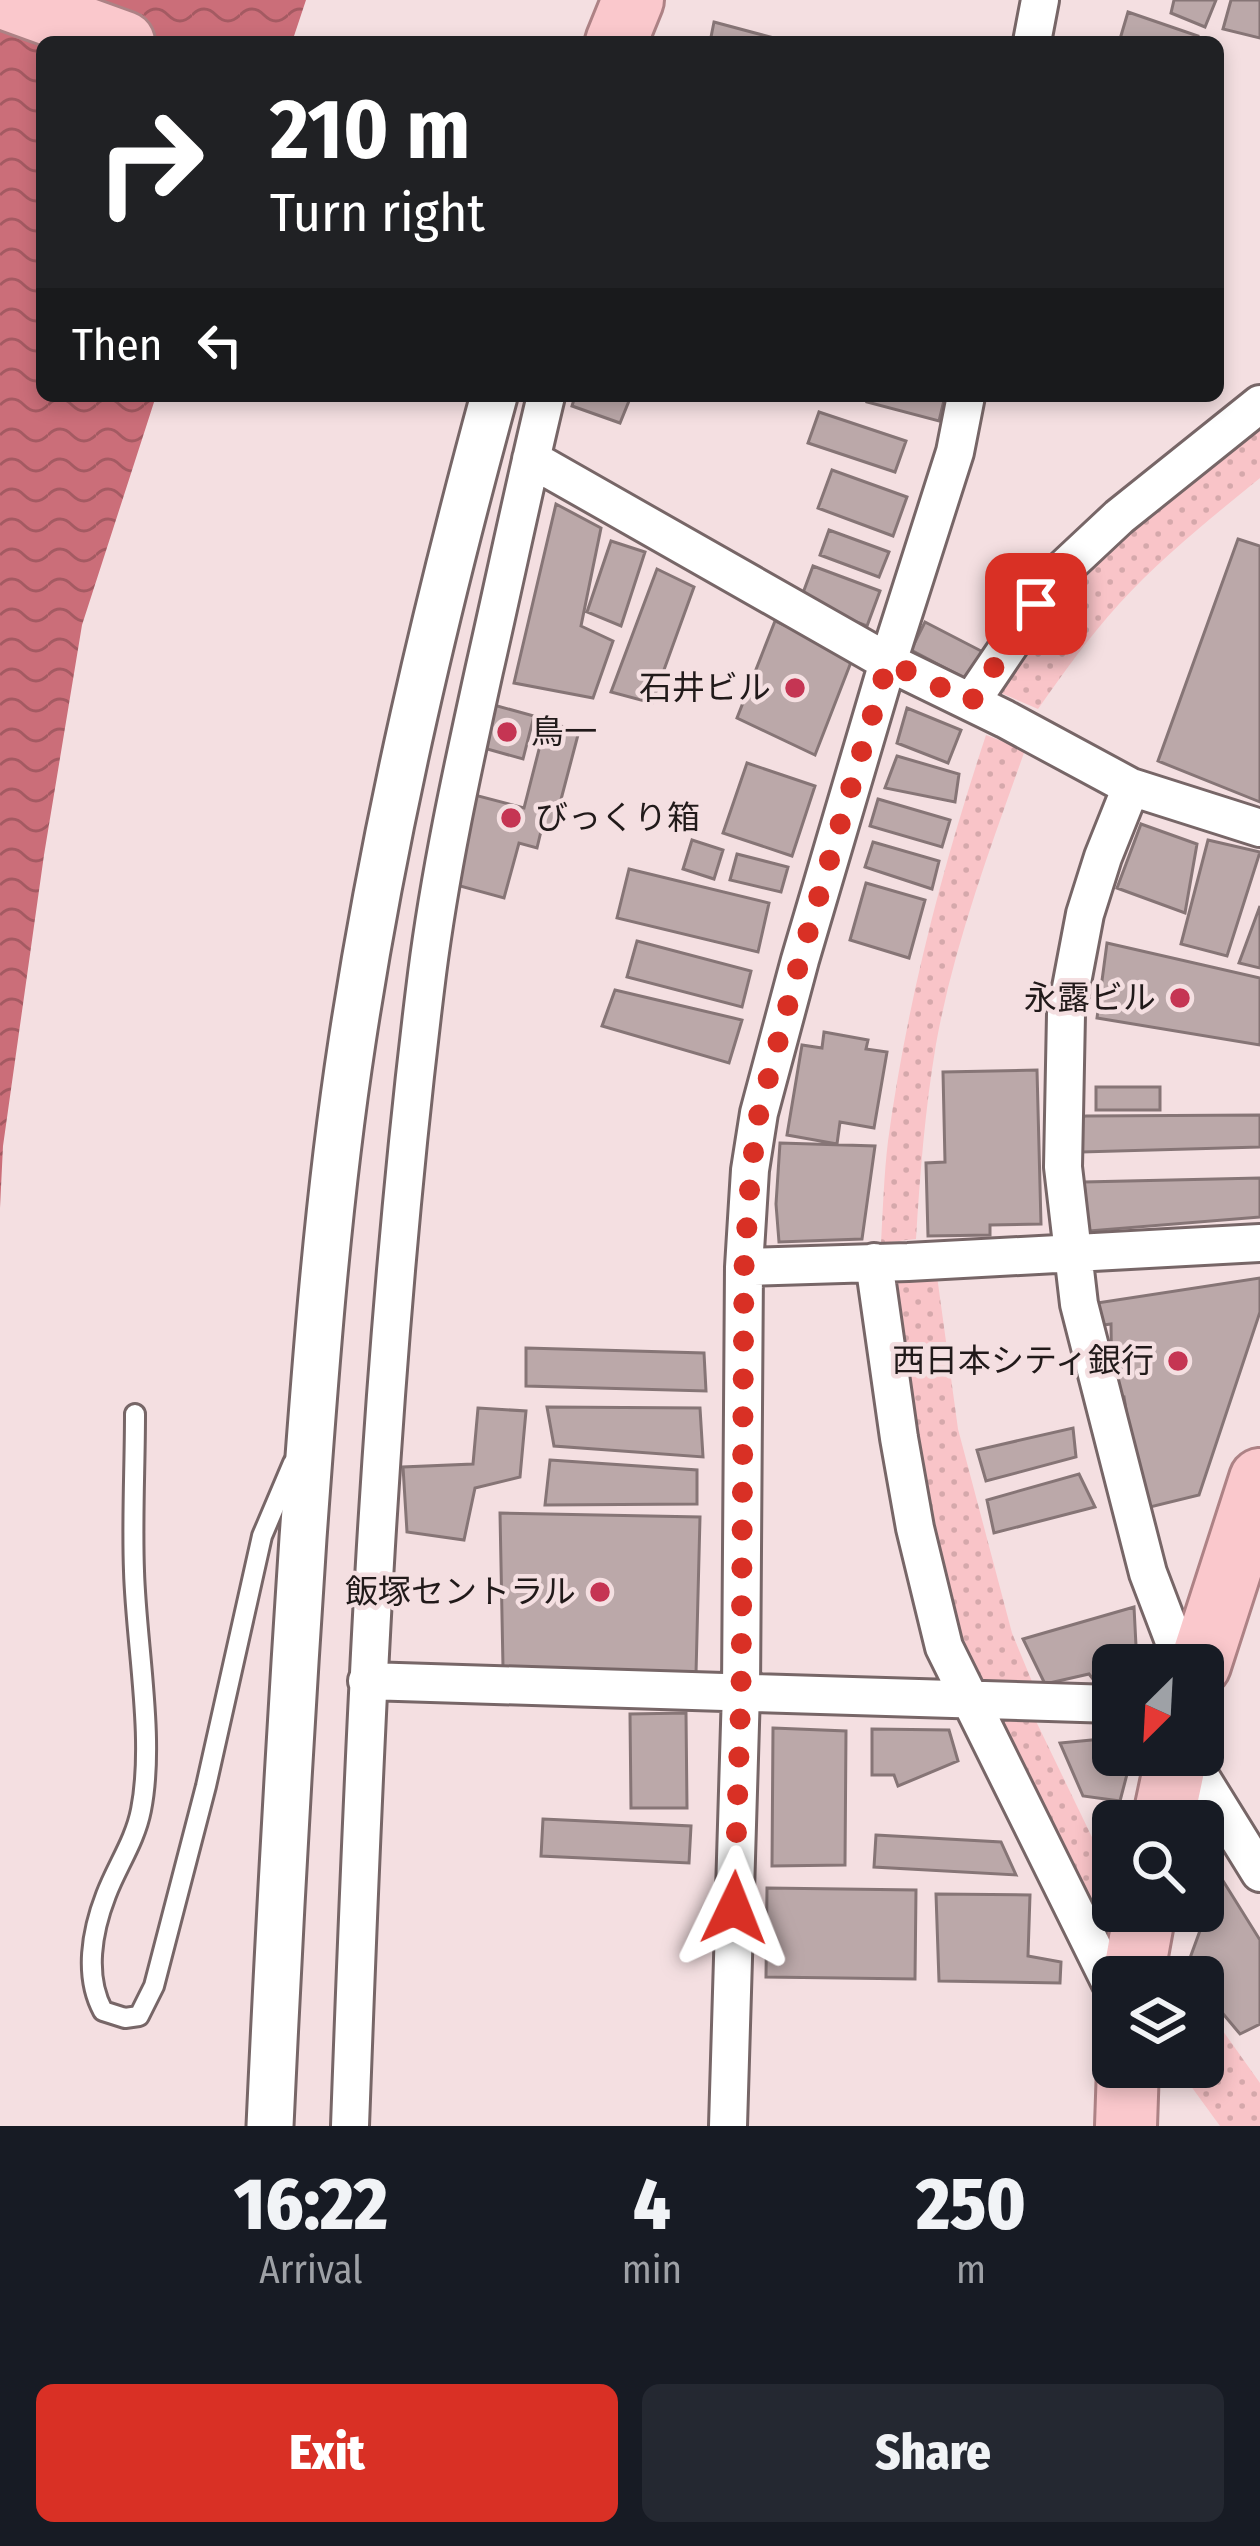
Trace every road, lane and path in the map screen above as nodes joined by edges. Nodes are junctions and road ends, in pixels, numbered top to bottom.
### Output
1 (8, 0) edge
2 (633, 0) edge
3 (655, 0) edge
4 (1040, 0) edge
5 (107, 36) edge
6 (618, 36) edge
7 (650, 36) edge
8 (1033, 36) edge
9 (492, 402) edge
10 (545, 402) edge
11 (965, 402) edge
12 (1260, 404) edge
13 (531, 459) junction
14 (888, 662) junction
15 (971, 702) junction
16 (1131, 787) junction
17 (1260, 828) edge
18 (1260, 1243) edge
19 (1075, 1252) junction
20 (874, 1262) junction
21 (744, 1267) junction
22 (135, 1414) dead end
23 (311, 1420) junction
24 (1260, 1478) edge
25 (1213, 1638) edge
26 (367, 1681) junction
27 (741, 1691) junction
28 (969, 1698) junction
29 (1092, 1704) edge
30 (1200, 1776) edge
31 (1260, 1873) edge
32 (1097, 1956) edge
33 (1127, 2088) edge
34 (270, 2126) edge
35 (350, 2126) edge
36 (728, 2126) edge
37 (1126, 2126) edge

1 - 5 highway
2 - 6 highway
3 - 7 street
4 - 8 street
9 - 23 street
10 - 13 street
11 - 14 street
12 - 15 street
13 - 14 street
13 - 26 street
14 - 15 street
14 - 21 street
15 - 16 street
16 - 17 street
16 - 19 street
18 - 19 street
19 - 20 street
19 - 25 street
20 - 21 street
20 - 28 street
21 - 27 street
22 - 23 lane
23 - 34 street
24 - 25 highway
26 - 27 street
26 - 35 street
27 - 28 street
27 - 36 street
28 - 29 street
28 - 32 street
30 - 31 street
33 - 37 highway

